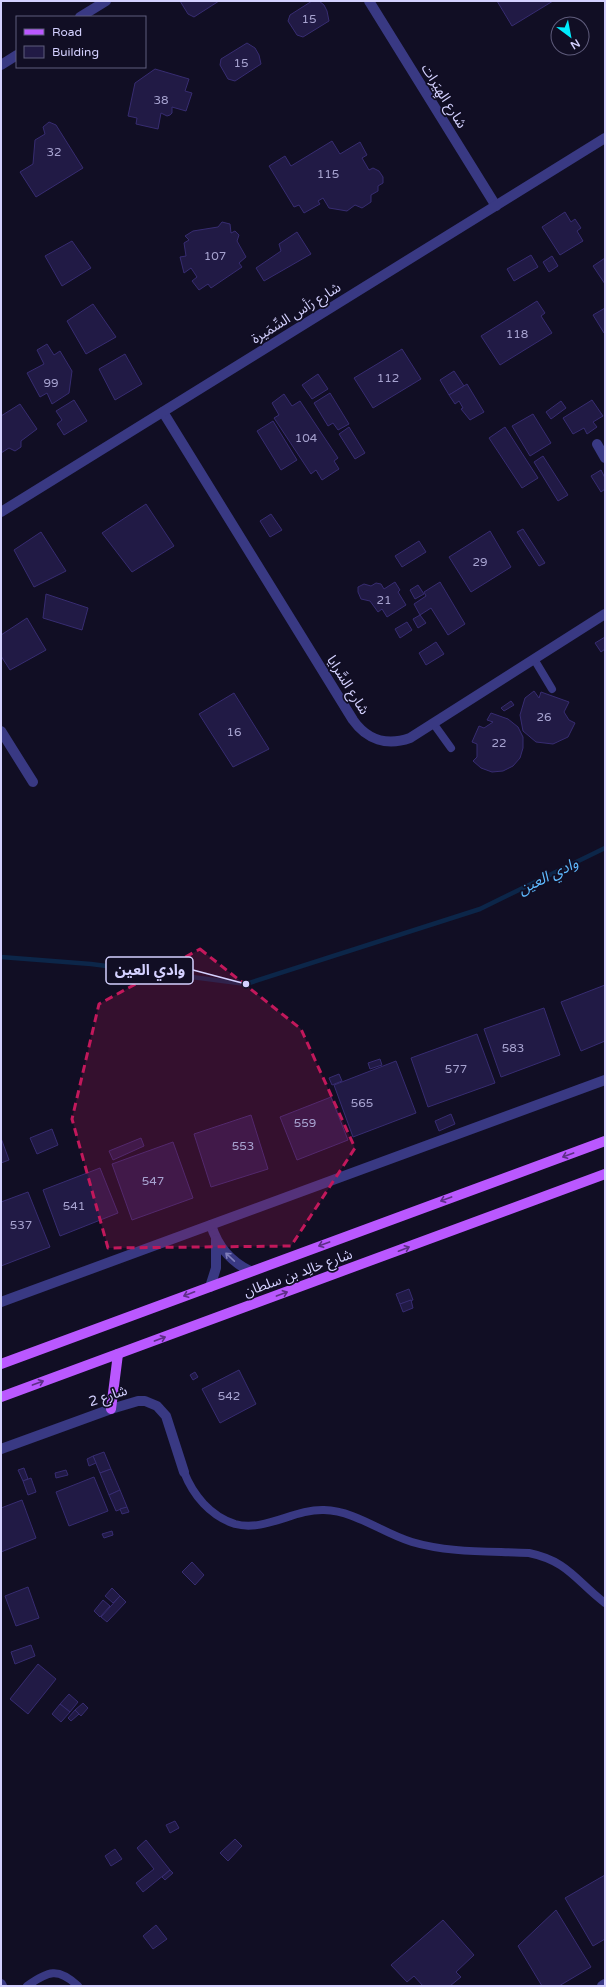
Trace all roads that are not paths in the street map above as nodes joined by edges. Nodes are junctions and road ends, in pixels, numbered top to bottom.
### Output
1 (106, 1) edge
2 (369, 1) edge
3 (82, 16) edge
4 (16, 56) edge
5 (1, 65) edge
6 (605, 138) edge
7 (496, 206) junction
8 (163, 412) junction
9 (597, 444) dead end
10 (605, 458) edge
11 (1, 512) edge
12 (605, 614) edge
13 (534, 660) junction
14 (552, 689) dead end
15 (432, 723) junction
16 (1, 731) edge
17 (451, 748) dead end
18 (33, 782) dead end
19 (605, 1080) edge
20 (605, 1141) edge
21 (605, 1174) edge
22 (211, 1225) junction
23 (215, 1238) junction
24 (250, 1271) junction
25 (210, 1286) junction
26 (1, 1302) edge
27 (118, 1354) junction
28 (1, 1364) edge
29 (1, 1397) edge
30 (111, 1409) junction
31 (1, 1449) edge
32 (184, 1472) joint
33 (605, 1603) edge
34 (605, 1984) edge
35 (27, 1986) edge
36 (78, 1986) edge
37 (602, 1986) edge

1 - 3 street
2 - 7 street, شارع الهِيَرات
4 - 5 street
6 - 7 street, شارع رَأس السِّمَيرة
7 - 8 street, شارع رَأس السِّمَيرة
8 - 11 street, شارع رَأس السِّمَيرة
8 - 15 street, شارع السَّرايا
9 - 10 street
12 - 13 street, شارع السَّرايا
13 - 14 lane
13 - 15 street, شارع السَّرايا
15 - 17 lane
16 - 18 street
19 - 22 street
20 -> 24 main road, شارع خالِد بن سلطان
27 -> 21 main road, شارع خالِد بن سلطان
22 - 23 street
22 - 26 street
24 -> 23 street
23 - 25 street
24 - 25 main road, شارع خالِد بن سلطان
25 -> 28 main road, شارع خالِد بن سلطان
29 -> 27 main road, شارع خالِد بن سلطان
27 - 30 main road
30 - 31 street, شارع 2
30 - 32 street, شارع 2
32 - 33 lane
34 - 37 street
35 - 36 lane

